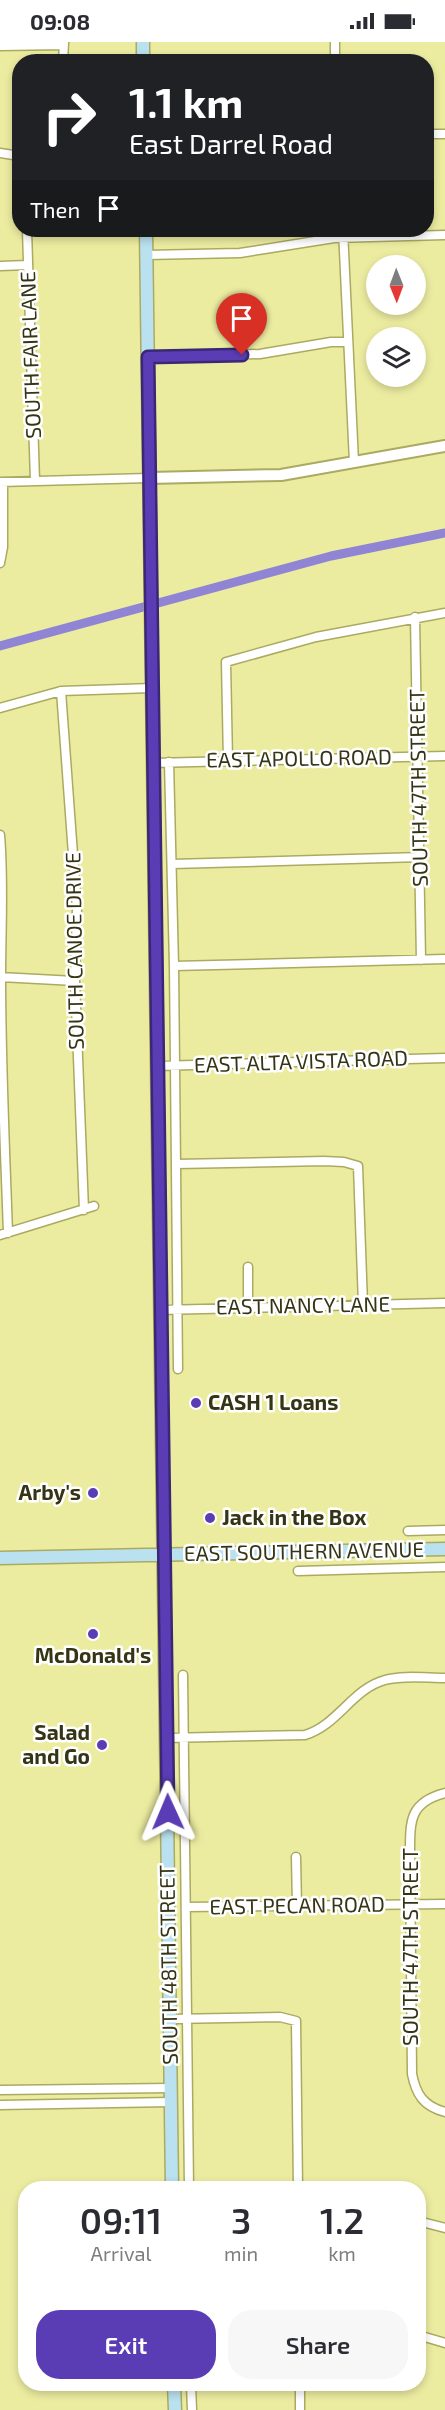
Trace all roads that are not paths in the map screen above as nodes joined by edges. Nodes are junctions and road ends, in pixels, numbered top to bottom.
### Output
1 (64, 43) edge
2 (0, 46) edge
3 (27, 237) edge
4 (146, 237) edge
5 (323, 237) edge
6 (344, 237) edge
7 (146, 255) junction
8 (28, 265) junction
9 (0, 266) edge
10 (348, 342) junction
11 (148, 357) junction
12 (445, 446) edge
13 (354, 462) junction
14 (149, 478) junction
15 (35, 481) junction
16 (1, 482) edge
17 (1, 562) edge
18 (445, 613) edge
19 (416, 617) junction
20 (152, 688) junction
21 (61, 691) junction
22 (0, 708) edge
23 (445, 756) edge
24 (419, 757) junction
25 (228, 761) junction
26 (169, 762) junction
27 (153, 763) junction
28 (0, 835) edge
29 (421, 857) junction
30 (172, 864) junction
31 (445, 959) edge
32 (422, 960) junction
33 (174, 966) junction
34 (1, 977) edge
35 (75, 981) junction
36 (445, 1058) edge
37 (157, 1066) junction
38 (173, 1066) junction
39 (176, 1164) junction
40 (94, 1206) dead end
41 (84, 1210) junction
42 (4, 1234) edge
43 (248, 1267) dead end
44 (445, 1303) edge
45 (363, 1305) junction
46 (248, 1308) junction
47 (177, 1309) junction
48 (160, 1310) junction
49 (178, 1369) dead end
50 (445, 1530) edge
51 (408, 1531) dead end
52 (445, 1549) edge
53 (164, 1556) junction
54 (0, 1558) edge
55 (445, 1567) edge
56 (298, 1571) dead end
57 (183, 1675) dead end
58 (445, 1678) edge
59 (167, 1738) junction
60 (184, 1738) junction
61 (445, 1793) edge
62 (296, 1857) dead end
63 (445, 1904) edge
64 (411, 1905) junction
65 (297, 1906) junction
66 (186, 1907) junction
67 (170, 2019) junction
68 (187, 2019) junction
69 (171, 2088) junction
70 (0, 2090) edge
71 (171, 2102) junction
72 (0, 2105) edge
73 (445, 2112) edge
74 (172, 2181) edge
75 (189, 2181) edge
76 (297, 2181) edge
77 (426, 2223) edge
78 (445, 2228) edge
79 (426, 2337) edge
80 (445, 2343) edge
81 (174, 2391) edge
82 (191, 2391) edge
83 (300, 2391) edge
84 (175, 2410) edge
85 (192, 2410) edge
86 (300, 2410) edge

1 - 2 street
3 - 8 street, SOUTH FAIR LANE
4 - 7 main road, SOUTH 48TH STREET
5 - 7 street
6 - 10 street
7 - 11 main road, SOUTH 48TH STREET
8 - 9 street
8 - 15 street, SOUTH FAIR LANE
10 - 11 street
10 - 13 street
11 - 14 main road, SOUTH 48TH STREET
12 - 13 street
13 - 14 street
14 - 15 street
14 - 20 main road, SOUTH 48TH STREET
15 - 16 street
16 - 17 street
18 - 19 street
19 - 24 street, SOUTH 47TH STREET
19 - 25 street
20 - 21 street
20 - 27 main road, SOUTH 48TH STREET
21 - 22 street
21 - 35 street, SOUTH CANOE DRIVE
23 - 24 street, EAST APOLLO ROAD
24 - 25 street, EAST APOLLO ROAD
24 - 29 street, SOUTH 47TH STREET
25 - 26 street, EAST APOLLO ROAD
26 - 27 street, EAST APOLLO ROAD
26 - 30 street
27 - 37 main road, SOUTH 48TH STREET
28 - 34 street
29 - 30 street
29 - 32 street, SOUTH 47TH STREET
30 - 33 street
31 - 32 street
32 - 33 street
33 - 38 street
34 - 35 street
34 - 42 street
35 - 41 street, SOUTH CANOE DRIVE
36 - 38 street, EAST ALTA VISTA ROAD
37 - 38 street, EAST ALTA VISTA ROAD
37 - 48 main road, SOUTH 48TH STREET
38 - 39 street
39 - 45 street
39 - 47 street
40 - 41 street
41 - 42 street
43 - 46 street
44 - 45 street, EAST NANCY LANE
45 - 46 street, EAST NANCY LANE
46 - 47 street, EAST NANCY LANE
47 - 48 street, EAST NANCY LANE
47 - 49 street
48 - 53 main road, SOUTH 48TH STREET
50 - 51 street, EAST SOUTHERN AVENUE
52 - 53 main road, EAST SOUTHERN AVENUE
53 - 54 main road, EAST SOUTHERN AVENUE
53 - 59 main road, SOUTH 48TH STREET
55 - 56 street, EAST SOUTHERN AVENUE
57 - 60 street, SOUTH 48TH STREET
58 - 60 street
59 - 60 street
59 - 67 main road, SOUTH 48TH STREET
60 - 66 street, SOUTH 48TH STREET
61 - 64 street, SOUTH 47TH STREET
62 - 65 street
63 - 64 street, EAST PECAN ROAD
64 - 65 street, EAST PECAN ROAD
64 - 73 street, SOUTH 47TH STREET
65 - 66 street, EAST PECAN ROAD
66 - 68 street, SOUTH 48TH STREET
67 - 68 street
67 - 69 main road, SOUTH 48TH STREET
68 - 75 street, SOUTH 48TH STREET
68 - 76 street
69 - 70 street
69 - 71 main road, SOUTH 48TH STREET
71 - 72 street
71 - 74 main road, SOUTH 48TH STREET
77 - 78 street
79 - 80 street
81 - 84 main road
82 - 85 street
83 - 86 street

